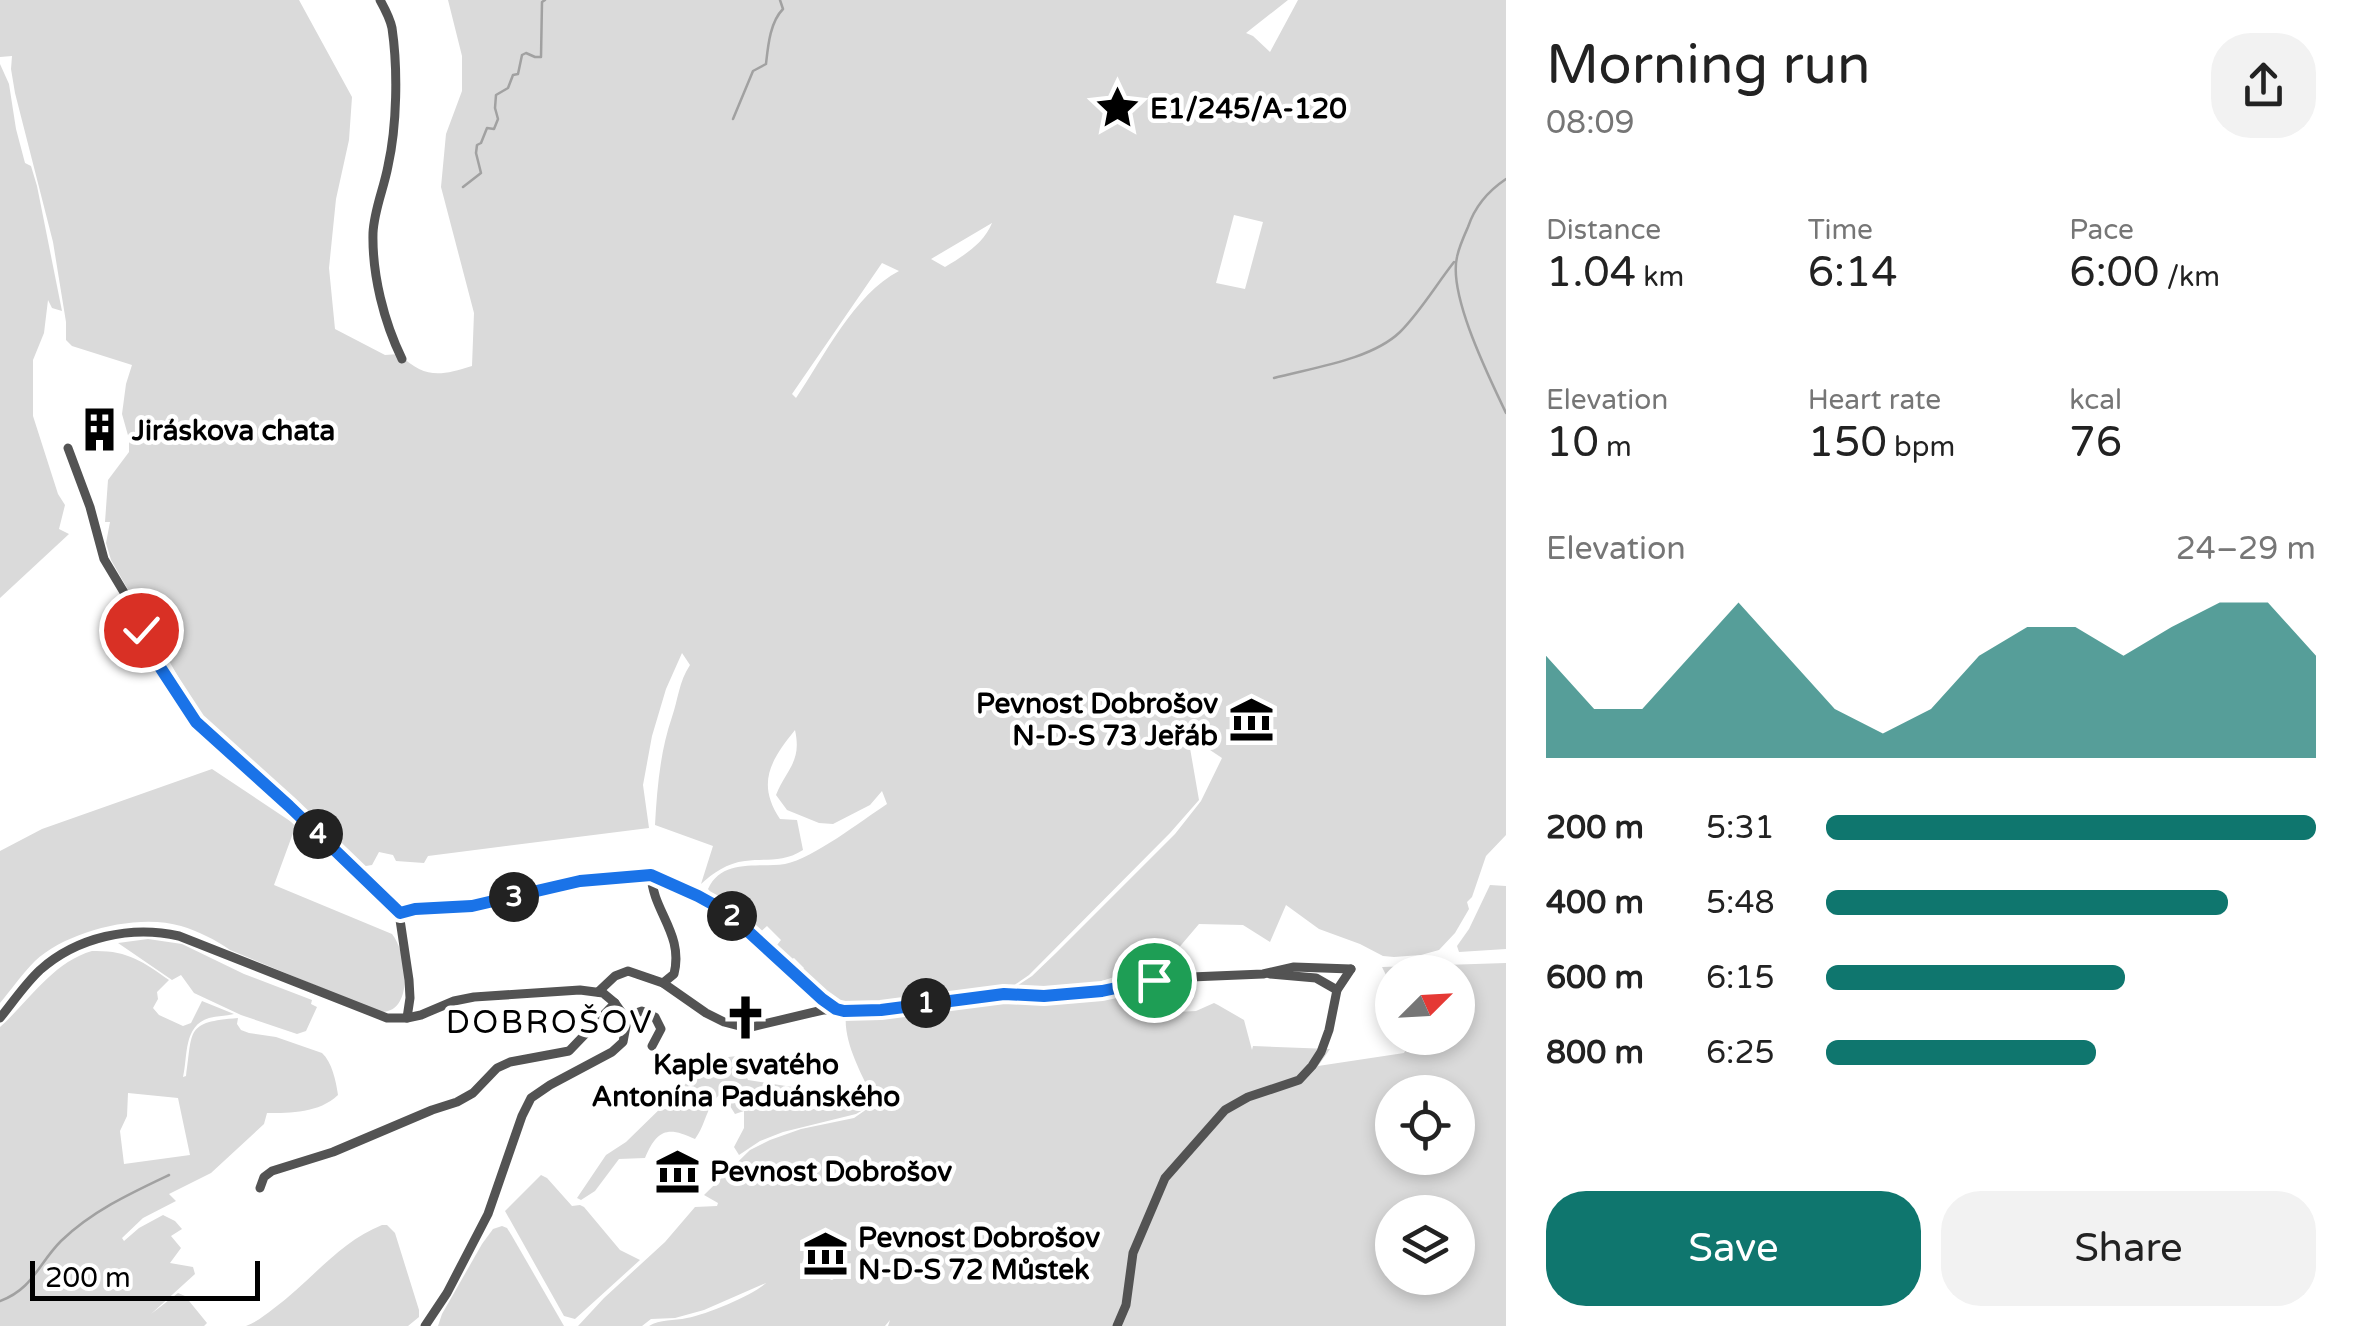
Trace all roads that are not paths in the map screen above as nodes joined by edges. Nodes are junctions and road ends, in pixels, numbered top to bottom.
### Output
1 (380, 0) edge
2 (402, 359) dead end
3 (68, 448) dead end
4 (651, 875) junction
5 (400, 913) junction
6 (674, 974) junction
7 (1262, 974) junction
8 (663, 983) junction
9 (1336, 990) junction
10 (598, 992) junction
11 (679, 993) junction
12 (616, 1003) junction
13 (836, 1009) junction
14 (625, 1017) junction
15 (0, 1018) edge
16 (407, 1018) junction
17 (652, 1046) dead end
18 (260, 1188) dead end
19 (425, 1326) edge
20 (1117, 1326) edge

1 - 2 street
3 - 5 street
4 - 5 street
4 - 6 street
4 - 13 street
5 - 16 street
6 - 8 street
6 - 11 street
7 - 9 street
7 - 9 street
7 - 13 street
8 - 10 street
8 - 11 street
9 - 20 street
10 - 12 street
10 - 16 street
11 - 13 street
12 - 14 street
12 - 18 street
14 - 17 street
14 - 19 street
15 - 16 street

